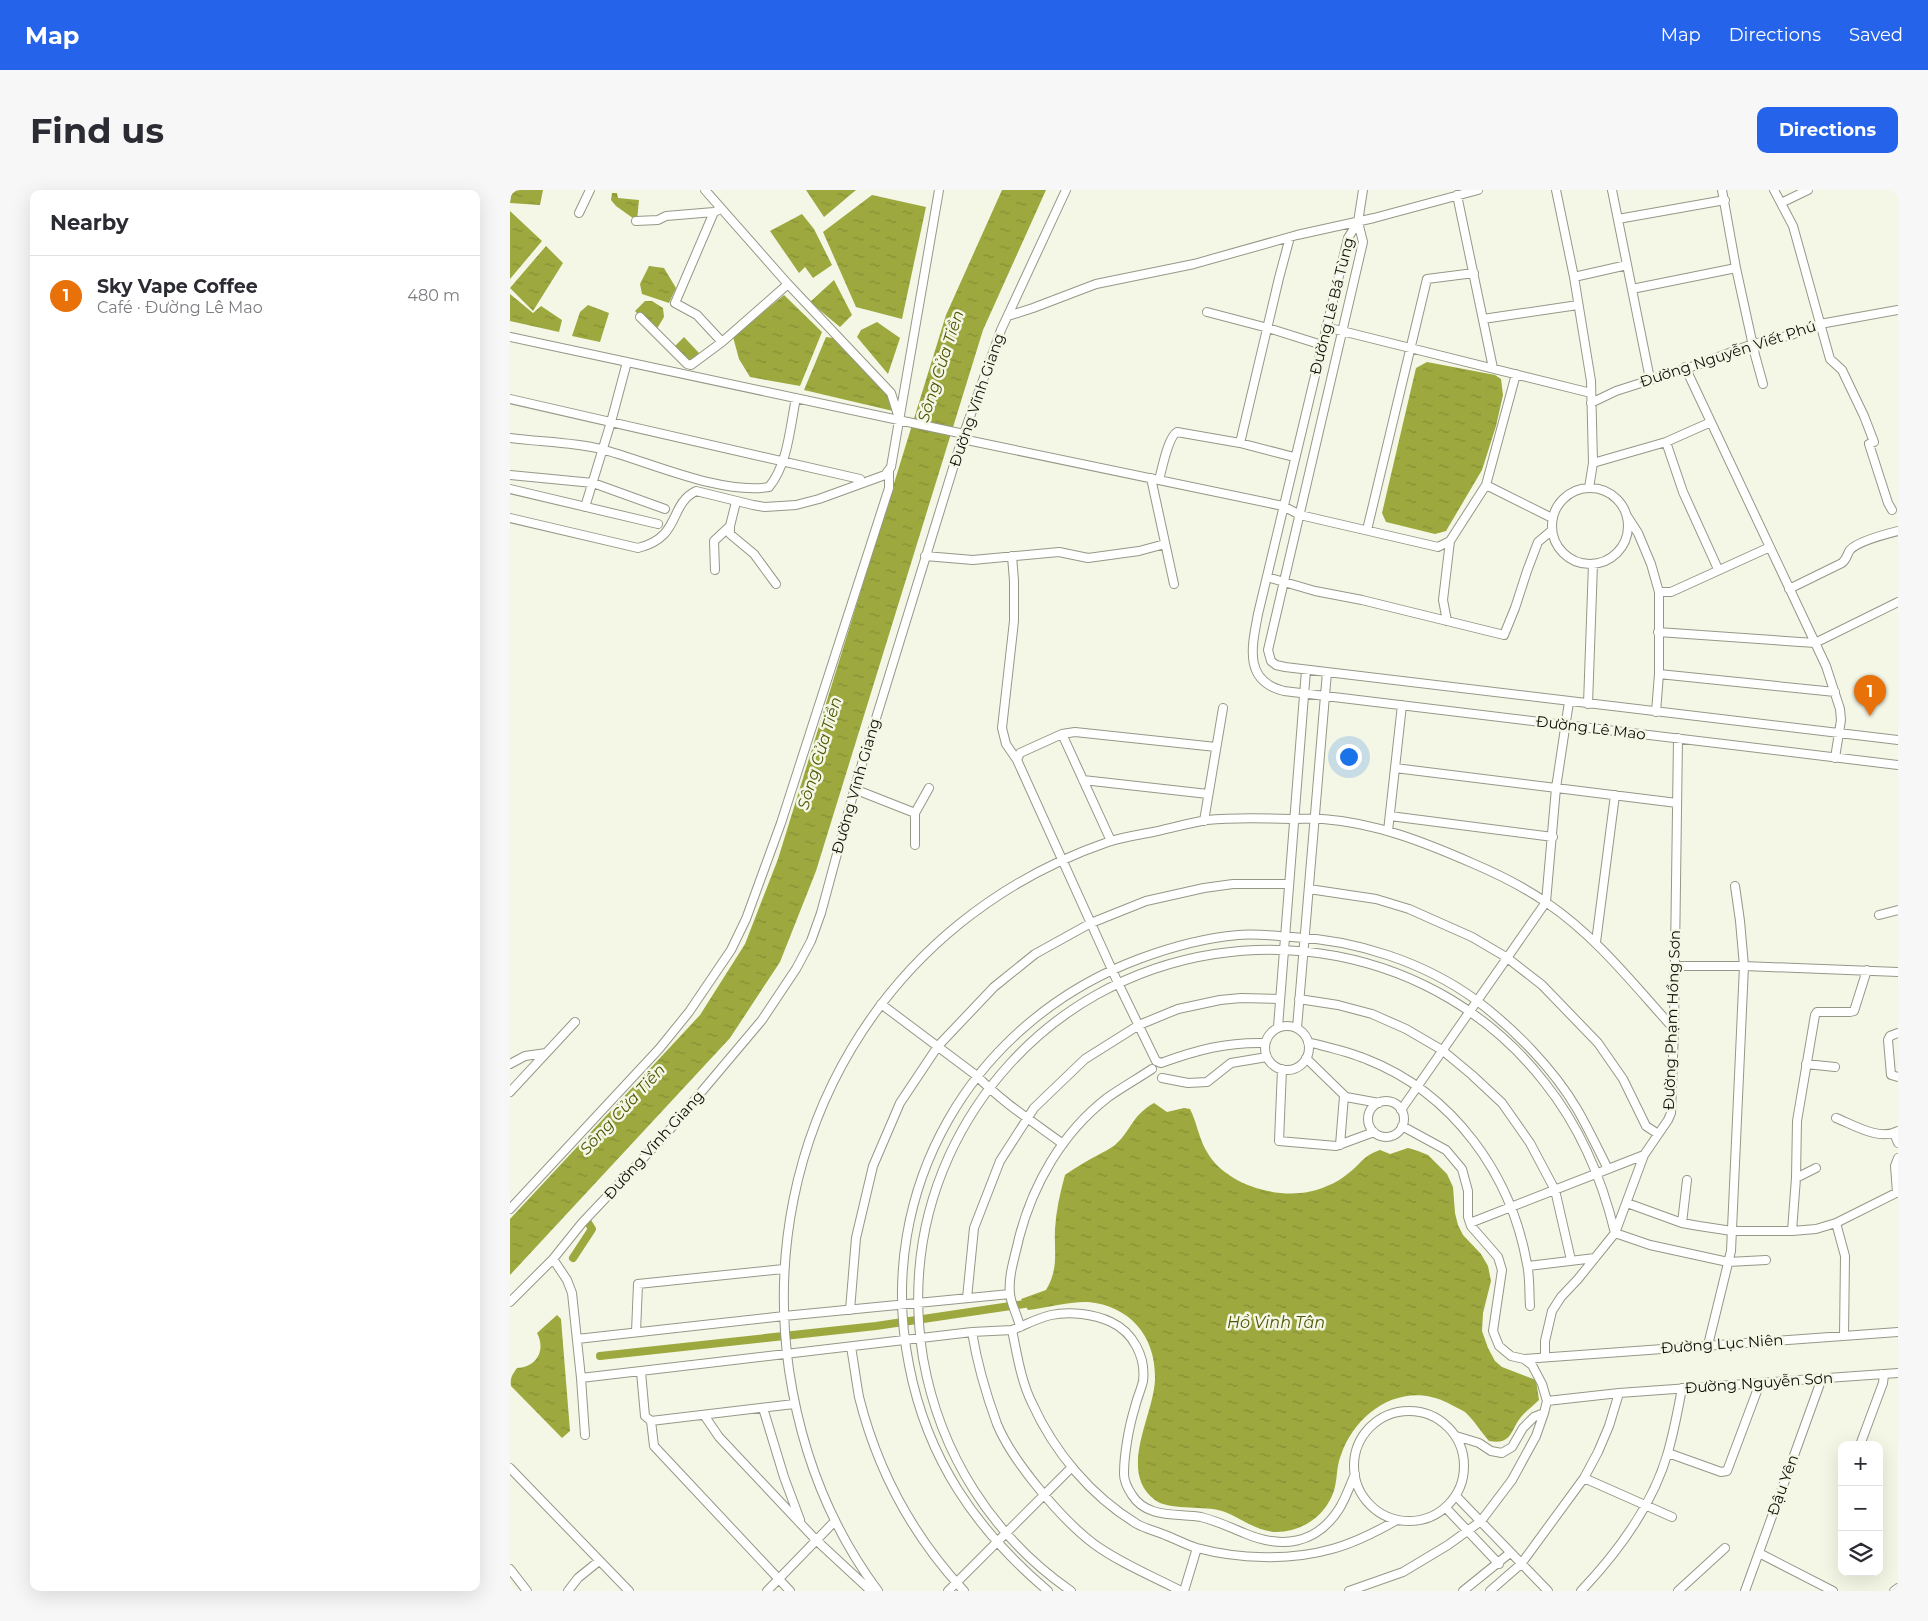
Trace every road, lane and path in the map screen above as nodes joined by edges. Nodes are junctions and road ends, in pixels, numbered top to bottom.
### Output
1 (590, 190) edge
2 (705, 190) edge
3 (939, 190) edge
4 (1066, 190) edge
5 (1363, 190) edge
6 (1478, 190) edge
7 (1556, 190) edge
8 (1612, 190) edge
9 (1722, 190) edge
10 (1774, 190) edge
11 (1808, 190) edge
12 (1457, 195) junction
13 (1724, 200) junction
14 (1781, 204) junction
15 (718, 210) junction
16 (578, 213) dead end
17 (1618, 219) junction
18 (636, 221) dead end
19 (1358, 222) junction
20 (1290, 237) junction
21 (1627, 265) junction
22 (1736, 268) junction
23 (1474, 273) junction
24 (1574, 276) junction
25 (788, 284) junction
26 (1632, 289) junction
27 (1578, 305) junction
28 (1898, 310) edge
29 (1208, 312) dead end
30 (1008, 316) junction
31 (640, 317) dead end
32 (1483, 319) junction
33 (1820, 324) junction
34 (1326, 327) junction
35 (1268, 328) junction
36 (1344, 331) junction
37 (510, 336) edge
38 (722, 342) junction
39 (1752, 344) junction
40 (1322, 345) junction
41 (1411, 348) junction
42 (627, 362) junction
43 (1493, 368) junction
44 (1685, 368) junction
45 (1516, 374) junction
46 (1650, 379) junction
47 (1764, 384) dead end
48 (1591, 393) junction
49 (796, 398) junction
50 (510, 399) edge
51 (1591, 403) junction
52 (903, 421) junction
53 (611, 422) junction
54 (1711, 422) junction
55 (963, 437) junction
56 (510, 438) edge
57 (1666, 442) junction
58 (1240, 443) junction
59 (602, 450) junction
60 (1294, 457) junction
61 (783, 462) junction
62 (1593, 463) junction
63 (889, 471) junction
64 (510, 475) edge
65 (860, 479) dead end
66 (1155, 479) junction
67 (592, 483) junction
68 (1486, 485) junction
69 (1589, 488) junction
70 (510, 489) edge
71 (736, 502) junction
72 (1283, 506) junction
73 (585, 507) junction
74 (665, 509) dead end
75 (1892, 510) dead end
76 (1300, 515) junction
77 (1626, 515) junction
78 (510, 518) edge
79 (1552, 518) junction
80 (658, 524) dead end
81 (730, 526) junction
82 (1367, 530) junction
83 (1898, 530) edge
84 (1552, 532) junction
85 (1450, 542) junction
86 (1166, 544) junction
87 (1770, 547) junction
88 (925, 556) junction
89 (1012, 556) junction
90 (1592, 564) junction
91 (1718, 569) junction
92 (715, 570) dead end
93 (1267, 577) junction
94 (1284, 582) junction
95 (776, 584) dead end
96 (1174, 584) dead end
97 (1790, 588) junction
98 (1659, 592) junction
99 (1898, 602) edge
100 (1446, 622) junction
101 (1658, 632) junction
102 (1815, 643) junction
103 (1285, 667) joint
104 (1306, 670) junction
105 (1327, 672) junction
106 (1659, 674) junction
107 (1284, 691) joint
108 (1835, 692) junction
109 (1304, 693) junction
110 (1325, 696) junction
111 (1569, 702) junction
112 (1588, 704) junction
113 (1402, 705) junction
114 (1223, 708) dead end
115 (1656, 712) junction
116 (1565, 725) junction
117 (1838, 732) junction
118 (1062, 734) junction
119 (1678, 738) junction
120 (1898, 740) edge
121 (1216, 747) junction
122 (1834, 758) junction
123 (1017, 760) junction
124 (1898, 765) edge
125 (1395, 768) junction
126 (1083, 780) junction
127 (929, 788) dead end
128 (1556, 788) junction
129 (854, 789) junction
130 (1208, 794) junction
131 (1614, 795) junction
132 (1677, 802) junction
133 (915, 813) junction
134 (1390, 816) junction
135 (1315, 818) junction
136 (1294, 819) junction
137 (1204, 821) junction
138 (1388, 831) junction
139 (1553, 837) junction
140 (1111, 841) junction
141 (915, 845) dead end
142 (1063, 860) junction
143 (1289, 884) junction
144 (1734, 886) dead end
145 (1309, 889) junction
146 (1546, 902) junction
147 (1898, 910) edge
148 (1879, 915) dead end
149 (1091, 923) junction
150 (1285, 937) junction
151 (1305, 938) junction
152 (1596, 942) junction
153 (1284, 949) junction
154 (1304, 951) junction
155 (1506, 957) junction
156 (1675, 966) junction
157 (1744, 966) junction
158 (1112, 969) junction
159 (1867, 970) junction
160 (1898, 972) edge
161 (1118, 983) junction
162 (1299, 998) junction
163 (1280, 999) junction
164 (1476, 1001) junction
165 (881, 1004) junction
166 (1469, 1011) junction
167 (575, 1022) dead end
168 (1139, 1025) junction
169 (1278, 1027) junction
170 (1297, 1028) junction
171 (1674, 1029) junction
172 (1898, 1033) edge
173 (1308, 1042) junction
174 (1265, 1043) junction
175 (938, 1046) junction
176 (1442, 1050) junction
177 (546, 1053) junction
178 (1266, 1057) junction
179 (1306, 1058) junction
180 (510, 1064) edge
181 (1806, 1064) junction
182 (1835, 1067) dead end
183 (1282, 1069) junction
184 (1152, 1070) dead end
185 (977, 1076) junction
186 (1898, 1077) edge
187 (1162, 1078) dead end
188 (1416, 1086) junction
189 (989, 1088) junction
190 (510, 1092) edge
191 (1344, 1096) junction
192 (1379, 1103) junction
193 (1401, 1110) junction
194 (1028, 1118) junction
195 (1836, 1118) dead end
196 (1402, 1126) junction
197 (1374, 1132) junction
198 (1896, 1132) edge
199 (1658, 1134) junction
200 (1898, 1143) edge
201 (1063, 1144) junction
202 (1340, 1145) junction
203 (1644, 1155) junction
204 (1898, 1158) edge
205 (1816, 1168) dead end
206 (1608, 1169) junction
207 (1597, 1173) junction
208 (1796, 1178) junction
209 (1687, 1180) dead end
210 (1555, 1190) junction
211 (1897, 1192) edge
212 (915, 1202) junction
213 (1627, 1203) junction
214 (931, 1205) junction
215 (1511, 1207) junction
216 (510, 1209) edge
217 (1470, 1222) junction
218 (1836, 1222) junction
219 (1682, 1223) junction
220 (1732, 1231) junction
221 (1792, 1231) junction
222 (1615, 1233) junction
223 (1595, 1258) junction
224 (553, 1259) junction
225 (1571, 1260) junction
226 (1766, 1260) dead end
227 (1728, 1262) junction
228 (1528, 1266) junction
229 (783, 1269) junction
230 (1010, 1297) junction
231 (967, 1298) junction
232 (510, 1302) edge
233 (1530, 1306) dead end
234 (918, 1307) junction
235 (901, 1308) junction
236 (850, 1310) junction
237 (784, 1319) junction
238 (1016, 1329) junction
239 (636, 1332) junction
240 (972, 1332) junction
241 (1898, 1332) edge
242 (1844, 1336) junction
243 (577, 1339) junction
244 (920, 1340) junction
245 (904, 1342) junction
246 (1708, 1345) junction
247 (851, 1347) junction
248 (786, 1350) junction
249 (1545, 1357) junction
250 (1524, 1359) junction
251 (641, 1372) junction
252 (1898, 1372) edge
253 (1882, 1374) junction
254 (581, 1378) junction
255 (1822, 1378) junction
256 (1760, 1383) junction
257 (1682, 1388) junction
258 (1619, 1393) junction
259 (1547, 1401) junction
260 (794, 1404) junction
261 (763, 1408) junction
262 (1544, 1412) junction
263 (704, 1415) junction
264 (651, 1421) junction
265 (585, 1435) dead end
266 (1456, 1436) junction
267 (1861, 1441) edge
268 (1668, 1453) junction
269 (1072, 1467) junction
270 (510, 1468) edge
271 (1355, 1474) junction
272 (1584, 1478) junction
273 (1044, 1494) junction
274 (1456, 1496) junction
275 (1645, 1505) junction
276 (1446, 1508) junction
277 (1672, 1517) dead end
278 (1397, 1520) junction
279 (835, 1521) junction
280 (1481, 1521) junction
281 (803, 1526) junction
282 (1468, 1530) junction
283 (1006, 1533) junction
284 (816, 1540) junction
285 (997, 1543) junction
286 (1197, 1548) junction
287 (1725, 1548) dead end
288 (1510, 1553) junction
289 (1759, 1553) junction
290 (599, 1561) junction
291 (1499, 1564) junction
292 (1521, 1564) junction
293 (510, 1569) edge
294 (778, 1579) junction
295 (956, 1583) junction
296 (1898, 1588) edge
297 (527, 1591) edge
298 (568, 1591) edge
299 (629, 1591) edge
300 (766, 1591) edge
301 (790, 1591) edge
302 (871, 1591) edge
303 (878, 1591) edge
304 (948, 1591) edge
305 (964, 1591) edge
306 (1048, 1591) edge
307 (1071, 1591) edge
308 (1182, 1591) edge
309 (1349, 1591) edge
310 (1463, 1591) edge
311 (1490, 1591) edge
312 (1548, 1591) edge
313 (1581, 1591) edge
314 (1678, 1591) edge
315 (1745, 1591) edge
316 (1833, 1591) edge
317 (1894, 1591) edge

1 - 16 street
2 - 15 street
3 - 52 street
4 - 30 street, Đường Vĩnh Giang
5 - 19 street
6 - 12 street
7 - 24 street
8 - 17 street
9 - 13 street
10 - 14 street
11 - 14 street
12 - 19 street
12 - 23 street
13 - 17 street
13 - 22 street
14 - 33 street
15 - 18 street
15 - 25 street
15 - 38 street
17 - 21 street
19 - 20 street
19 - 34 street, Đường Lê Bá Tùng
19 - 36 street, Đường Lê Bá Tùng
20 - 30 street
20 - 35 street
21 - 24 street
21 - 26 street
22 - 26 street
22 - 39 street
23 - 32 street
23 - 41 street
24 - 27 street
25 - 38 street
25 - 52 street
26 - 46 street
27 - 32 street
27 - 48 street
28 - 33 street, Đường Nguyễn Viết Phú
29 - 35 street
30 - 55 street, Đường Vĩnh Giang
31 - 38 street
32 - 43 street
33 - 39 street, Đường Nguyễn Viết Phú
33 - 75 street
34 - 36 street
34 - 40 street, Đường Lê Bá Tùng
35 - 40 street
35 - 58 street
36 - 41 street
36 - 76 street, Đường Lê Bá Tùng
37 - 42 street
39 - 44 street, Đường Nguyễn Viết Phú
39 - 47 street
40 - 60 street, Đường Lê Bá Tùng
41 - 43 street
41 - 82 street
42 - 49 street
42 - 53 street
43 - 45 street
44 - 46 street, Đường Nguyễn Viết Phú
44 - 54 street
45 - 48 street
45 - 68 street
46 - 51 street, Đường Nguyễn Viết Phú
48 - 51 street
49 - 52 street
49 - 61 street
50 - 53 street
51 - 62 street
52 - 55 street
52 - 63 street
53 - 59 street
53 - 61 street
54 - 57 street
54 - 87 street
55 - 66 street
55 - 88 street, Đường Vĩnh Giang
56 - 59 street
57 - 62 street
57 - 91 street
58 - 60 street
58 - 66 street
59 - 61 street
59 - 67 street
60 - 72 street, Đường Lê Bá Tùng
61 - 65 street
62 - 69 street
63 - 71 street
63 - 216 street
64 - 67 street
66 - 72 street
66 - 86 street
67 - 73 street
67 - 74 street
68 - 79 street
68 - 85 street
69 - 77 street
69 - 79 street
70 - 73 street
71 - 78 street
71 - 81 street
72 - 76 street
72 - 93 street, Đường Lê Bá Tùng
73 - 80 street
76 - 82 street
76 - 94 street, Đường Lê Bá Tùng
77 - 90 street
77 - 98 street
79 - 84 street
81 - 92 street
81 - 95 street
82 - 85 street
83 - 97 street
84 - 90 street
84 - 100 street
85 - 100 street
86 - 89 street
86 - 96 street
87 - 91 street
87 - 97 street
88 - 89 street
88 - 129 street, Đường Vĩnh Giang
89 - 123 street
90 - 112 street
91 - 98 street
93 - 94 street
93 - 107 street, Đường Lê Bá Tùng
94 - 100 street
94 - 103 street, Đường Lê Bá Tùng
97 - 102 street
98 - 101 street
99 - 102 street
101 - 102 street
101 - 106 street
102 - 108 street
103 - 104 street, Đường Lê Mao
104 - 105 street, Đường Lê Mao
104 - 109 street
105 - 110 street
105 - 111 street, Đường Lê Mao
106 - 108 street
106 - 115 street
107 - 109 street, Đường Lê Mao
108 - 117 street
109 - 110 street, Đường Lê Mao
109 - 136 street
110 - 113 street, Đường Lê Mao
110 - 135 street
111 - 112 street, Đường Lê Mao
111 - 116 street
112 - 115 street, Đường Lê Mao
113 - 116 street, Đường Lê Mao
113 - 125 street
114 - 121 street
115 - 117 street, Đường Lê Mao
116 - 119 street, Đường Lê Mao
116 - 128 street
117 - 120 street, Đường Lê Mao
117 - 122 street
118 - 121 street
118 - 123 street
118 - 126 street
119 - 122 street, Đường Lê Mao
119 - 132 street, Đường Phạm Hồng Sơn
121 - 130 street
122 - 124 street, Đường Lê Mao
123 - 142 street
125 - 128 street
125 - 134 street
126 - 130 street
126 - 140 street
127 - 133 street
128 - 131 street
128 - 139 street
129 - 133 street
129 - 224 street, Đường Vĩnh Giang
130 - 137 street
131 - 132 street
131 - 152 street
132 - 156 street, Đường Phạm Hồng Sơn
133 - 141 street
134 - 138 street
134 - 139 street
135 - 136 street
135 - 138 street
135 - 145 street
136 - 137 street
136 - 143 street
137 - 140 street
138 - 146 street
139 - 146 street
140 - 142 street
142 - 149 street
142 - 165 street
143 - 149 street
143 - 150 street
144 - 157 street
145 - 151 street
145 - 155 street
146 - 152 street
146 - 155 street
147 - 148 street
149 - 158 street
149 - 175 street
150 - 151 street
150 - 153 street
150 - 158 street
151 - 154 street
151 - 164 street
152 - 171 street
153 - 154 street
153 - 161 street
153 - 163 street
154 - 162 street
154 - 166 street
155 - 164 street
155 - 199 street
156 - 157 street
156 - 171 street, Đường Phạm Hồng Sơn
157 - 159 street
157 - 220 street
158 - 161 street
158 - 185 street
159 - 160 street
159 - 181 street
161 - 168 street
161 - 189 street
162 - 170 street
162 - 176 street
163 - 168 street
163 - 169 street
164 - 166 street
164 - 206 street
165 - 175 street
165 - 229 street
166 - 176 street
166 - 207 street
167 - 177 street
168 - 174 street
168 - 194 street
169 - 170 street
169 - 174 street
170 - 173 street
171 - 199 street, Đường Phạm Hồng Sơn
172 - 186 street
173 - 179 street
173 - 188 street
174 - 178 street
175 - 185 street
175 - 236 street
176 - 188 street
176 - 210 street
177 - 180 street
177 - 190 street
178 - 183 street
178 - 187 street
179 - 183 street
179 - 191 street
181 - 182 street
181 - 208 street
183 - 202 street
184 - 201 street
185 - 189 street
185 - 212 street
188 - 193 street
188 - 215 street
189 - 194 street
189 - 214 street
191 - 192 street
191 - 202 street
192 - 193 street
192 - 197 street
193 - 196 street
194 - 201 street
194 - 231 street
195 - 198 street
196 - 197 street
196 - 217 street
197 - 202 street
198 - 200 street
199 - 203 street, Đường Phạm Hồng Sơn
201 - 230 street
203 - 206 street
203 - 213 street, Đường Phạm Hồng Sơn
204 - 211 street
205 - 208 street
206 - 207 street
207 - 210 street
207 - 222 street
208 - 221 street
209 - 219 street
210 - 215 street
210 - 225 street
211 - 218 street
212 - 214 street
212 - 235 street
213 - 219 street
213 - 222 street, Đường Phạm Hồng Sơn
214 - 234 street
215 - 217 street
215 - 228 street
217 - 250 street
218 - 221 street
218 - 242 street
219 - 220 street
220 - 221 street
220 - 227 street
222 - 223 street, Đường Phạm Hồng Sơn
222 - 227 street
223 - 225 street
223 - 249 street, Đường Phạm Hồng Sơn
224 - 232 street, Đường Vĩnh Giang
224 - 243 street
225 - 228 street
226 - 227 street
227 - 246 street
228 - 233 street
229 - 237 street
229 - 239 street
230 - 231 street
230 - 238 street
231 - 234 street
234 - 235 street
234 - 244 street
235 - 236 street
235 - 245 street
236 - 237 street
237 - 239 street
237 - 248 street
238 - 240 street
238 - 269 street
238 - 271 street
239 - 243 street
240 - 244 street
240 - 273 street
241 - 242 street, Đường Lục Niên
242 - 246 street, Đường Lục Niên
243 - 254 street
244 - 245 street
244 - 283 street
245 - 247 street
245 - 285 street
246 - 249 street, Đường Lục Niên
247 - 248 street
247 - 295 street
248 - 251 street
248 - 260 street
249 - 250 street, Đường Lục Niên
250 - 259 street
251 - 254 street
251 - 264 street
252 - 253 street, Đường Nguyễn Sơn
253 - 255 street, Đường Nguyễn Sơn
253 - 267 street
254 - 265 street
255 - 256 street, Đường Nguyễn Sơn
255 - 289 street, Đậu Yên
256 - 257 street, Đường Nguyễn Sơn
256 - 268 street
257 - 258 street, Đường Nguyễn Sơn
257 - 268 street
258 - 259 street, Đường Nguyễn Sơn
258 - 272 street
259 - 262 street
260 - 261 street
260 - 279 street
261 - 263 street
261 - 281 street
262 - 266 street
262 - 280 street
263 - 264 street
263 - 281 street
264 - 294 street
266 - 271 street
266 - 274 street
268 - 275 street
269 - 273 street
269 - 286 street
270 - 290 street
271 - 278 street
272 - 275 street
272 - 292 street
273 - 283 street
273 - 308 street
274 - 276 street
274 - 280 street
275 - 277 street
275 - 313 street
276 - 278 street
276 - 282 street
278 - 286 street
279 - 284 street
279 - 303 street
280 - 282 street
280 - 288 street
281 - 284 street
282 - 291 street
282 - 309 street
283 - 285 street
283 - 307 street
284 - 294 street
284 - 302 street
285 - 295 street
285 - 306 street
286 - 308 street
287 - 314 street
288 - 291 street
288 - 292 street
289 - 315 street, Đậu Yên
289 - 316 street
290 - 298 street
290 - 299 street
291 - 310 street
292 - 311 street
292 - 312 street
293 - 297 street
294 - 300 street
294 - 301 street
295 - 304 street
295 - 305 street
296 - 317 street

